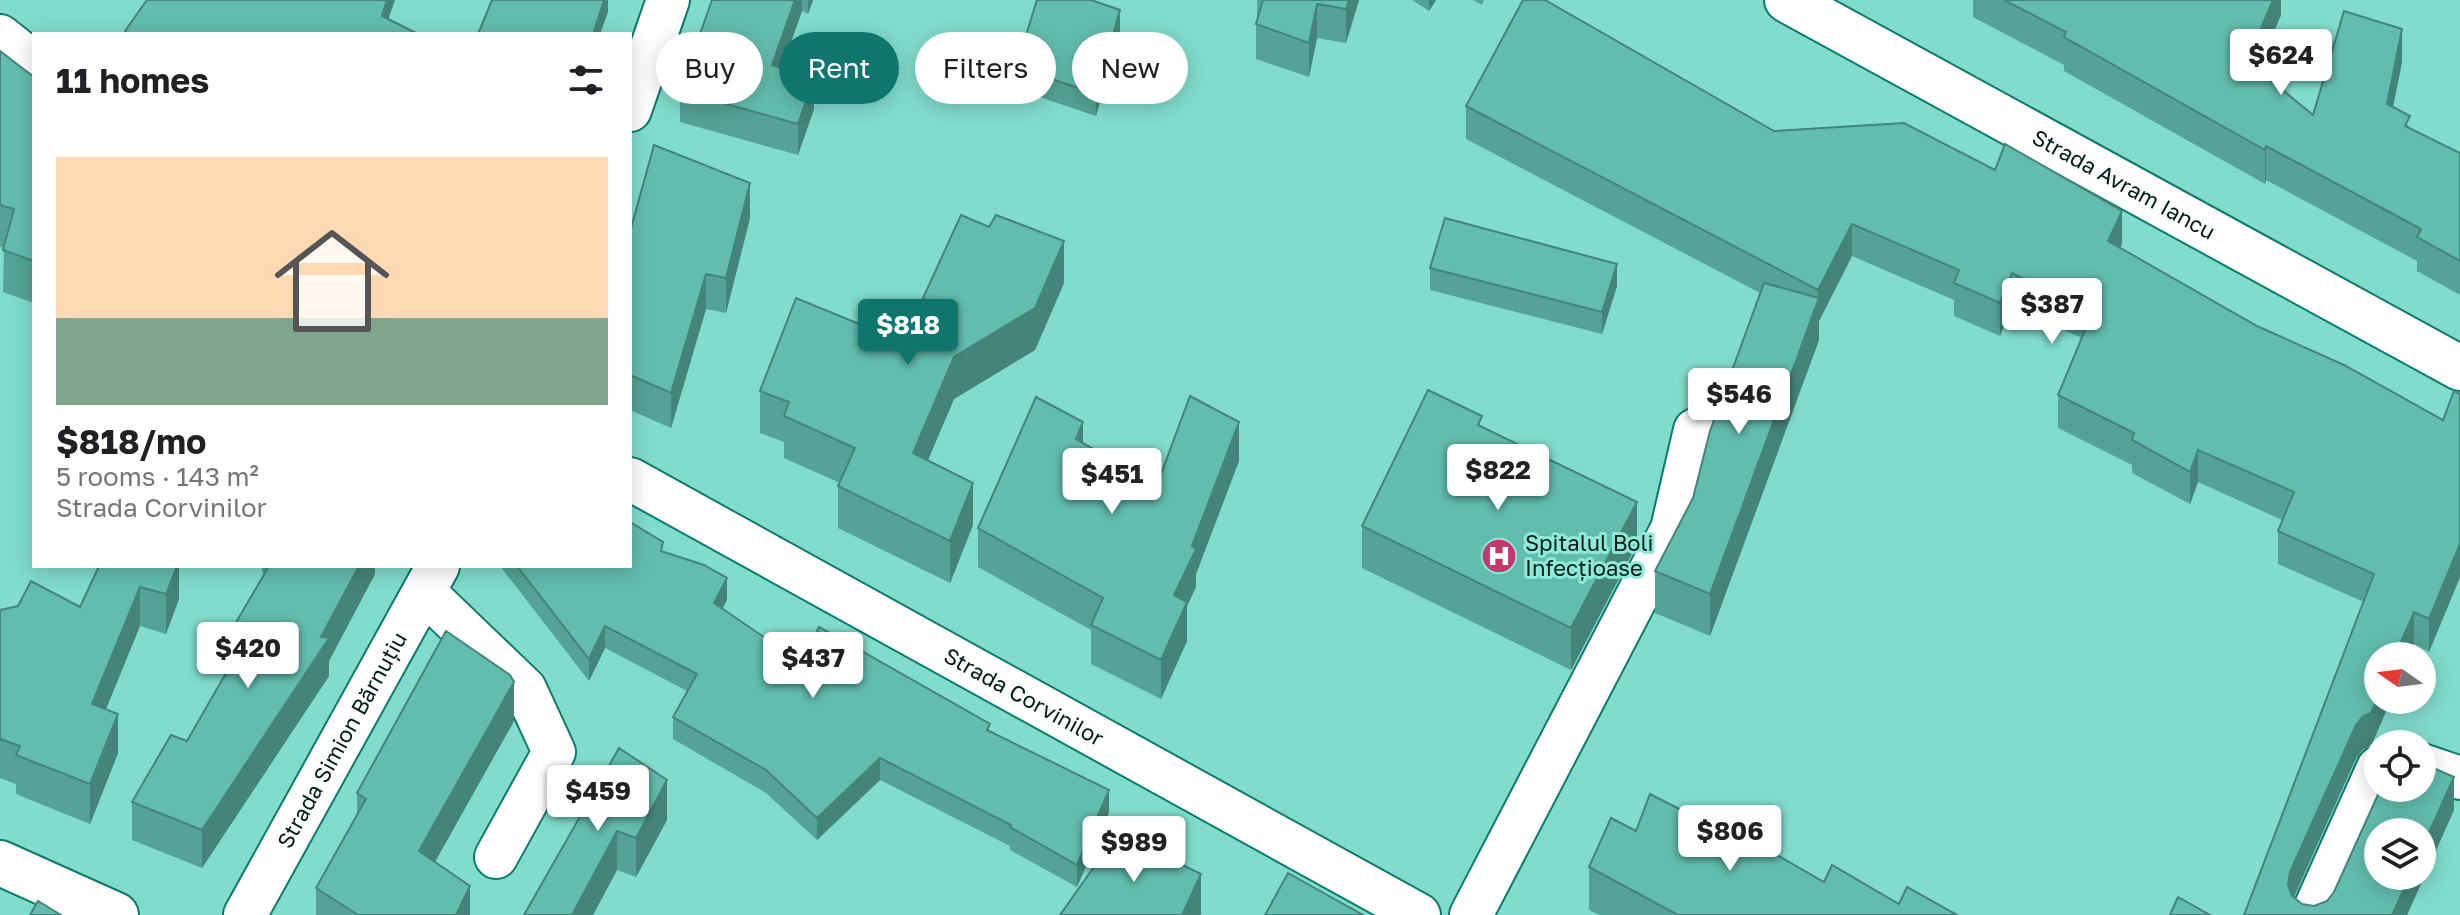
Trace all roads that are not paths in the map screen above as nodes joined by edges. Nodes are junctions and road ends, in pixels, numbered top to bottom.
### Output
1 (668, 0) edge
2 (1787, 0) edge
3 (1834, 12) edge
4 (0, 36) edge
5 (32, 61) edge
6 (632, 104) edge
7 (2460, 368) edge
8 (1695, 430) dead end
9 (632, 480) edge
10 (431, 579) edge
11 (2436, 770) edge
12 (2460, 778) edge
13 (2364, 799) edge
14 (496, 857) dead end
15 (0, 863) edge
16 (116, 915) edge
17 (245, 915) edge
18 (1419, 915) edge
19 (1471, 915) edge
20 (2312, 915) edge

1 - 6 street
2 - 3 street, Strada Avram Iancu
3 - 7 street, Strada Avram Iancu
4 - 5 street
8 - 19 street
9 - 18 street, Strada Corvinilor
10 - 14 street
10 - 17 street, Strada Simion Bărnuțiu
11 - 12 street
13 - 20 street
15 - 16 street

